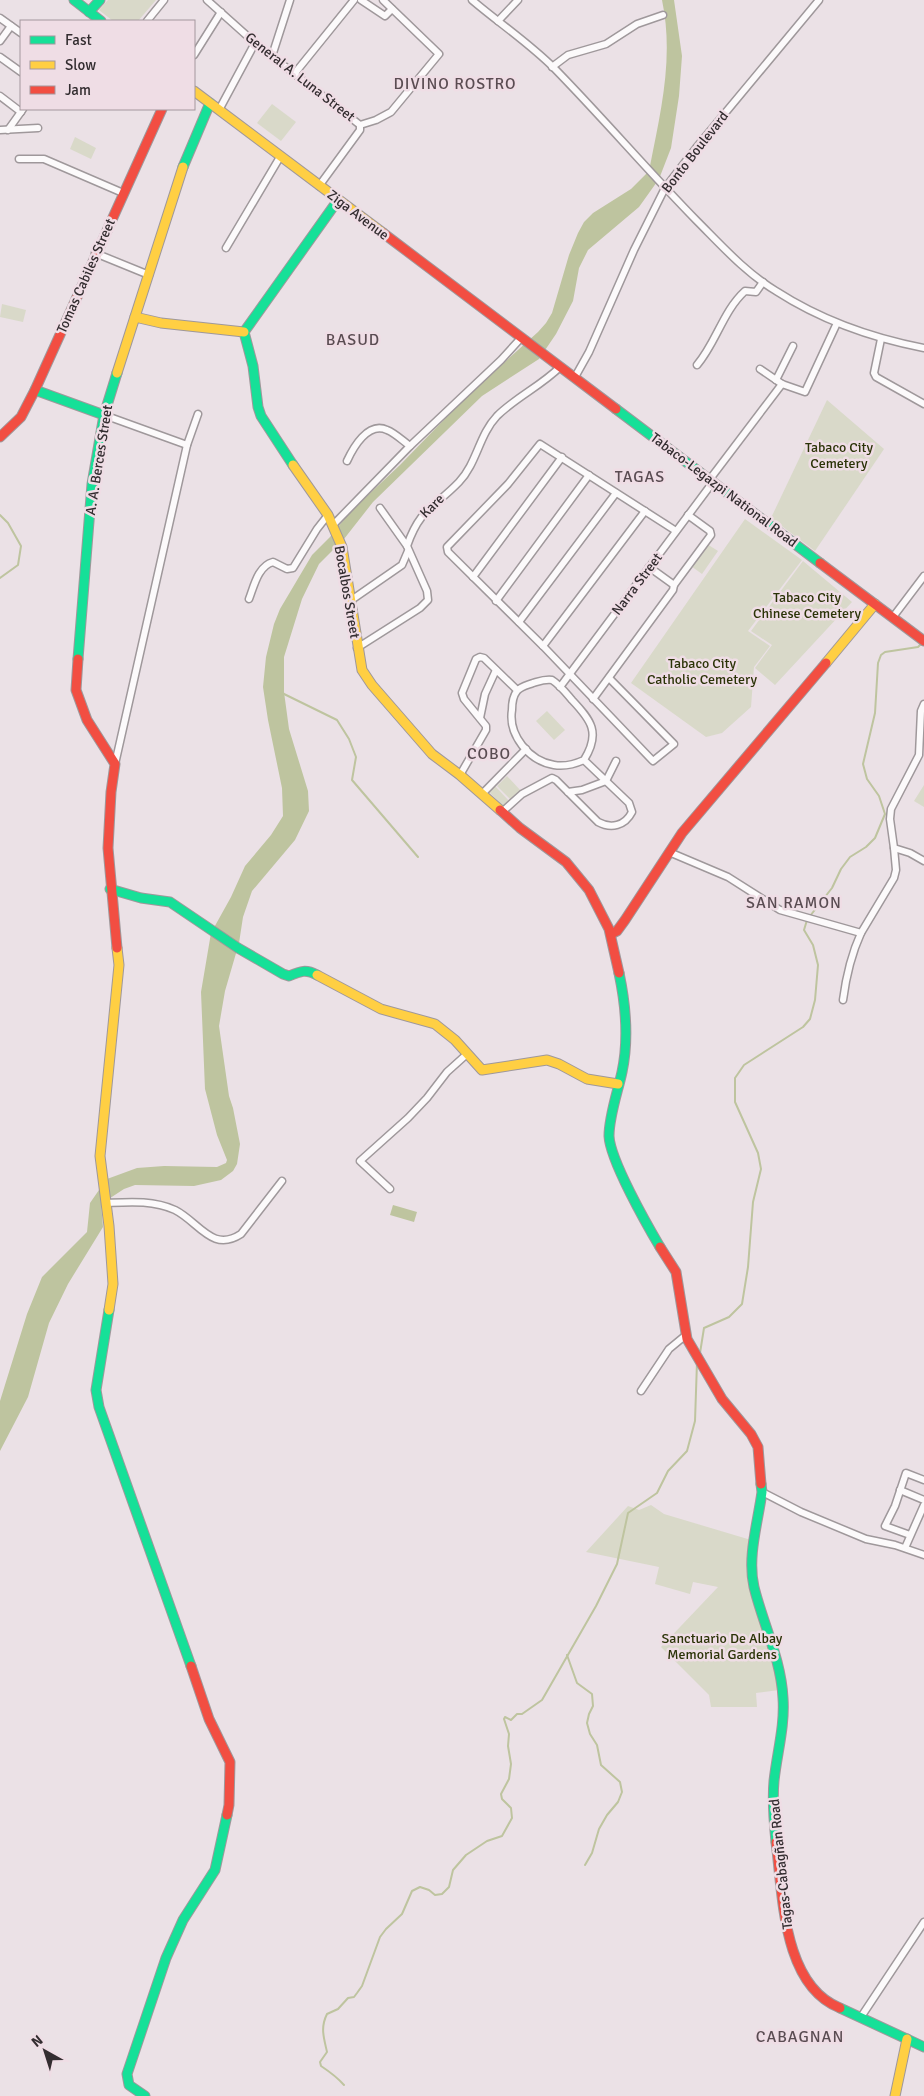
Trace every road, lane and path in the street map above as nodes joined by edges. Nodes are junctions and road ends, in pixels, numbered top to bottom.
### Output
1 (74, 0) edge
2 (100, 0) edge
3 (164, 0) edge
4 (207, 0) edge
5 (290, 0) edge
6 (354, 0) edge
7 (361, 0) edge
8 (383, 0) edge
9 (472, 0) edge
10 (518, 0) edge
11 (819, 0) edge
12 (392, 9) junction
13 (221, 12) junction
14 (663, 15) dead end
15 (91, 16) edge
16 (0, 18) edge
17 (148, 20) edge
18 (498, 21) junction
19 (12, 26) junction
20 (20, 32) edge
21 (0, 41) edge
22 (255, 43) junction
23 (195, 53) edge
24 (272, 56) junction
25 (0, 57) edge
26 (552, 67) junction
27 (20, 71) edge
28 (295, 73) junction
29 (195, 92) edge
30 (0, 96) edge
31 (210, 103) junction
32 (20, 109) edge
33 (22, 110) edge
34 (162, 110) edge
35 (219, 110) junction
36 (360, 125) junction
37 (38, 128) dead end
38 (0, 130) edge
39 (8, 130) junction
40 (280, 157) junction
41 (19, 159) dead end
42 (663, 185) junction
43 (319, 186) junction
44 (123, 193) junction
45 (338, 200) junction
46 (226, 248) dead end
47 (95, 253) junction
48 (149, 275) junction
49 (763, 282) junction
50 (135, 317) junction
51 (838, 323) junction
52 (244, 332) junction
53 (522, 338) junction
54 (881, 339) junction
55 (794, 346) dead end
56 (924, 348) edge
57 (697, 365) dead end
58 (560, 367) junction
59 (760, 369) dead end
60 (575, 377) junction
61 (779, 382) junction
62 (35, 390) junction
63 (924, 404) edge
64 (104, 414) junction
65 (198, 414) dead end
66 (0, 437) edge
67 (187, 445) junction
68 (410, 446) junction
69 (562, 457) junction
70 (347, 461) dead end
71 (588, 475) junction
72 (712, 480) junction
73 (616, 492) junction
74 (380, 508) dead end
75 (645, 511) junction
76 (328, 515) junction
77 (688, 515) junction
78 (334, 526) junction
79 (676, 530) junction
80 (408, 548) junction
81 (649, 567) junction
82 (924, 576) edge
83 (473, 577) junction
84 (674, 585) junction
85 (249, 599) dead end
86 (496, 600) junction
87 (350, 601) junction
88 (875, 604) junction
89 (892, 617) junction
90 (519, 622) junction
91 (924, 641) edge
92 (543, 646) junction
93 (357, 648) junction
94 (496, 670) junction
95 (570, 674) junction
96 (610, 678) junction
97 (560, 687) junction
98 (517, 690) junction
99 (593, 699) junction
100 (924, 704) edge
101 (480, 718) junction
102 (526, 749) junction
103 (584, 760) junction
104 (616, 761) dead end
105 (115, 764) junction
106 (555, 765) junction
107 (460, 775) junction
108 (552, 778) junction
109 (606, 781) junction
110 (568, 792) junction
111 (482, 794) junction
112 (502, 812) junction
113 (894, 848) junction
114 (670, 852) junction
115 (924, 861) edge
116 (110, 889) junction
117 (861, 933) junction
118 (611, 934) junction
119 (843, 1000) dead end
120 (467, 1054) junction
121 (618, 1084) junction
122 (282, 1181) dead end
123 (390, 1189) dead end
124 (105, 1200) junction
125 (686, 1335) junction
126 (641, 1391) dead end
127 (924, 1480) edge
128 (900, 1490) junction
129 (762, 1492) junction
130 (924, 1500) edge
131 (924, 1505) edge
132 (910, 1535) junction
133 (905, 1548) junction
134 (924, 1555) edge
135 (924, 1922) edge
136 (861, 2017) junction
137 (907, 2038) junction
138 (924, 2047) edge
139 (145, 2096) edge
140 (895, 2096) edge

1 - 15 street
2 - 15 street
3 - 17 street
4 - 13 street, General A. Luna Street
5 - 24 street
6 - 28 street
7 - 12 street
8 - 12 street
9 - 18 street
10 - 18 street
11 - 42 street, Bonto Boulevard
12 - 36 street
13 - 22 street, General A. Luna Street
13 - 23 street
14 - 26 street
16 - 19 street
18 - 26 street
19 - 20 street
19 - 21 street
22 - 24 street, General A. Luna Street
22 - 35 street
24 - 28 street, General A. Luna Street
25 - 27 street
26 - 42 street
28 - 36 street, General A. Luna Street
29 - 31 street, Ziga Avenue
30 - 32 street
31 - 35 street, Ziga Avenue
31 - 48 street, A. A. Berces Street
33 - 39 street
34 - 44 street, Tomas Cabiles Street
35 - 40 street, Ziga Avenue
36 - 43 street, General A. Luna Street
37 - 39 street
38 - 39 street
40 - 43 street, Ziga Avenue
40 - 46 street
41 - 44 street
42 - 49 street
42 - 60 street, Bonto Boulevard
43 - 45 street, Ziga Avenue
44 - 47 street, Tomas Cabiles Street
45 - 52 street
45 - 53 street, Ziga Avenue
47 - 48 street
47 - 62 street, Tomas Cabiles Street
48 - 50 street, A. A. Berces Street
49 - 51 street
49 - 57 street
50 - 52 street
50 - 64 street, A. A. Berces Street
51 - 54 street
51 - 61 street
52 - 76 street, Bocalbos Street
53 - 58 street, Tabaco-Legazpi National Road
53 - 68 street
54 - 56 street
54 - 63 street
55 - 61 street, Narra Street
58 - 60 street, Tabaco-Legazpi National Road
58 - 80 street, Kare
59 - 61 street
60 - 72 street, Tabaco-Legazpi National Road
61 - 72 street, Narra Street
62 - 64 street
62 - 66 street, Tomas Cabiles Street
64 - 67 street
64 - 105 street, A. A. Berces Street
65 - 67 street
67 - 105 street
68 - 70 street
68 - 78 street
69 - 71 street
69 - 83 street
69 - 83 street
71 - 73 street
71 - 86 street
72 - 77 street, Narra Street
72 - 88 street, Tabaco-Legazpi National Road
73 - 75 street
73 - 90 street
74 - 80 street
75 - 79 street
75 - 92 street
76 - 78 street, Bocalbos Street
76 - 85 street
77 - 79 street, Narra Street
77 - 84 street
78 - 87 street, Bocalbos Street
79 - 81 street, Narra Street
80 - 87 street, Kare
80 - 93 street
81 - 84 street
81 - 95 street, Narra Street
82 - 89 street
83 - 86 street
84 - 96 street
86 - 90 street
87 - 93 street, Bocalbos Street
88 - 89 street, Tabaco-Legazpi National Road
88 - 114 street
89 - 91 street, Tabaco-Legazpi National Road
90 - 92 street
92 - 95 street
93 - 107 street, Bocalbos Street
94 - 98 street
94 - 101 street
94 - 101 street
95 - 97 street, Narra Street
95 - 99 street
96 - 99 street
96 - 99 street
97 - 98 street
97 - 103 street
98 - 102 street
100 - 113 street
101 - 107 street
102 - 106 street
102 - 111 street
103 - 106 street
103 - 109 street
104 - 109 street
105 - 116 street
106 - 108 street
107 - 111 street, Bocalbos Street
108 - 110 street
108 - 112 street
109 - 110 street
109 - 110 street
111 - 112 street, Bocalbos Street
112 - 118 street, Bocalbos Street
113 - 115 street
113 - 117 street
114 - 117 street
114 - 118 street
116 - 120 street
116 - 124 street
117 - 119 street
118 - 121 street, Tagas-Cabagñan Road
120 - 121 street
120 - 123 street
121 - 125 street, Tagas-Cabagñan Road
122 - 124 street
124 - 139 street
125 - 126 street
125 - 129 street, Tagas-Cabagñan Road
127 - 128 street
128 - 130 street
128 - 132 street
129 - 133 street
129 - 136 street, Tagas-Cabagñan Road
131 - 132 street
132 - 133 street
133 - 134 street
135 - 136 street
136 - 137 street, Tagas-Cabagñan Road
137 - 138 street, Tagas-Cabagñan Road
137 - 140 street

